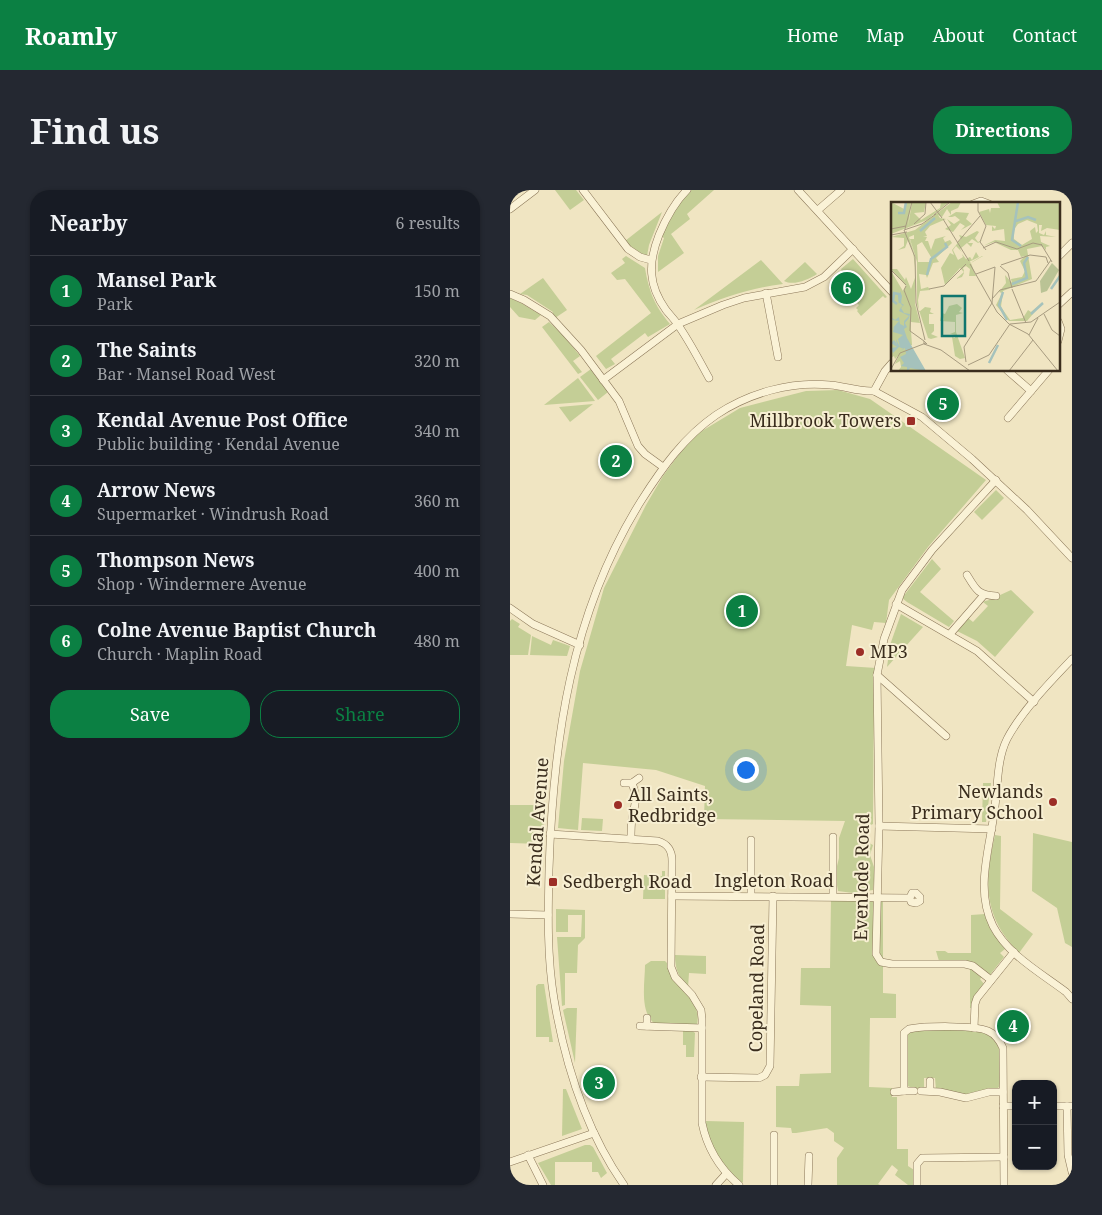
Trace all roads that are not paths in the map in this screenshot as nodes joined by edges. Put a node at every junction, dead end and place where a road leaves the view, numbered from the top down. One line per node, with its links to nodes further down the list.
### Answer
1 (535, 190): 6 (street)
2 (583, 190): 11 (street)
3 (687, 190): 11 (street)
4 (798, 190): 7 (street)
5 (841, 190): 7 (street)
6 (510, 209)
7 (818, 210): 9 (street)
8 (1072, 243): 10 (street)
9 (853, 249): 12 (street); 14 (street)
10 (1060, 255)
11 (651, 260): 17 (street)
12 (891, 291)
13 (1072, 292): 16 (street)
14 (766, 293): 17 (street); 18 (street)
15 (510, 294): 23 (street)
16 (1060, 303)
17 (678, 324): 22 (street); 23 (street)
18 (778, 357)
19 (891, 364): 24 (street)
20 (1008, 371): 25 (street)
21 (1048, 371): 25 (street)
22 (709, 378)
23 (603, 380): 27 (street)
24 (874, 391): 27 (street, Kendal Avenue); 28 (street)
25 (1032, 391): 26 (street)
26 (1008, 418)
27 (662, 467): 36 (street, Kendal Avenue)
28 (996, 480): 29 (street); 33 (street, Evenlode Road)
29 (1072, 558)
30 (967, 575): 31 (street)
31 (984, 595): 32 (street); 35 (street)
32 (996, 596)
33 (896, 604): 35 (street); 38 (street, Evenlode Road)
34 (510, 609): 36 (street)
35 (950, 634): 39 (street)
36 (580, 645): 44 (street, Kendal Avenue)
37 (1072, 659): 39 (street)
38 (877, 675): 40 (street); 42 (street, Evenlode Road)
39 (1034, 702): 43 (street)
40 (946, 736)
41 (638, 778): 46 (street)
42 (878, 826): 43 (street); 52 (street, Evenlode Road)
43 (992, 829): 56 (street)
44 (550, 834): 46 (street); 55 (street, Kendal Avenue)
45 (833, 837): 51 (street)
46 (631, 839): 48 (street)
47 (751, 840): 49 (street)
48 (672, 896): 49 (street, Ingleton Road); 60 (street)
49 (751, 896): 50 (street, Ingleton Road)
50 (773, 896): 51 (street, Ingleton Road); 62 (street, Copeland Road)
51 (833, 896): 52 (street, Ingleton Road)
52 (877, 897): 53 (street, Ingleton Road); 57 (street, Evenlode Road)
53 (910, 898)
54 (510, 914): 55 (street)
55 (548, 915): 72 (street, Kendal Avenue)
56 (1014, 952): 57 (street); 58 (street)
57 (991, 980): 61 (street)
58 (1072, 999)
59 (648, 1018): 60 (street)
60 (702, 1028): 62 (street)
61 (974, 1028): 64 (street); 67 (street)
62 (701, 1076): 79 (street)
63 (930, 1080): 65 (street)
64 (904, 1091): 65 (street); 66 (street)
65 (930, 1091): 67 (street)
66 (894, 1092)
67 (1003, 1092): 68 (street)
68 (1003, 1106): 69 (street); 76 (street)
69 (1012, 1106)
70 (1057, 1106): 71 (street)
71 (1070, 1106): 78 (street)
72 (594, 1134): 74 (street); 81 (street, Kendal Avenue)
73 (774, 1135): 84 (street)
74 (528, 1155): 77 (street); 80 (street)
75 (808, 1156): 85 (street)
76 (1004, 1157): 86 (street); 87 (street)
77 (510, 1162)
78 (1072, 1172)
79 (726, 1174): 82 (street); 83 (street)
80 (543, 1185)
81 (624, 1185)
82 (716, 1185)
83 (739, 1185)
84 (774, 1185)
85 (808, 1185)
86 (917, 1185)
87 (1004, 1185)

